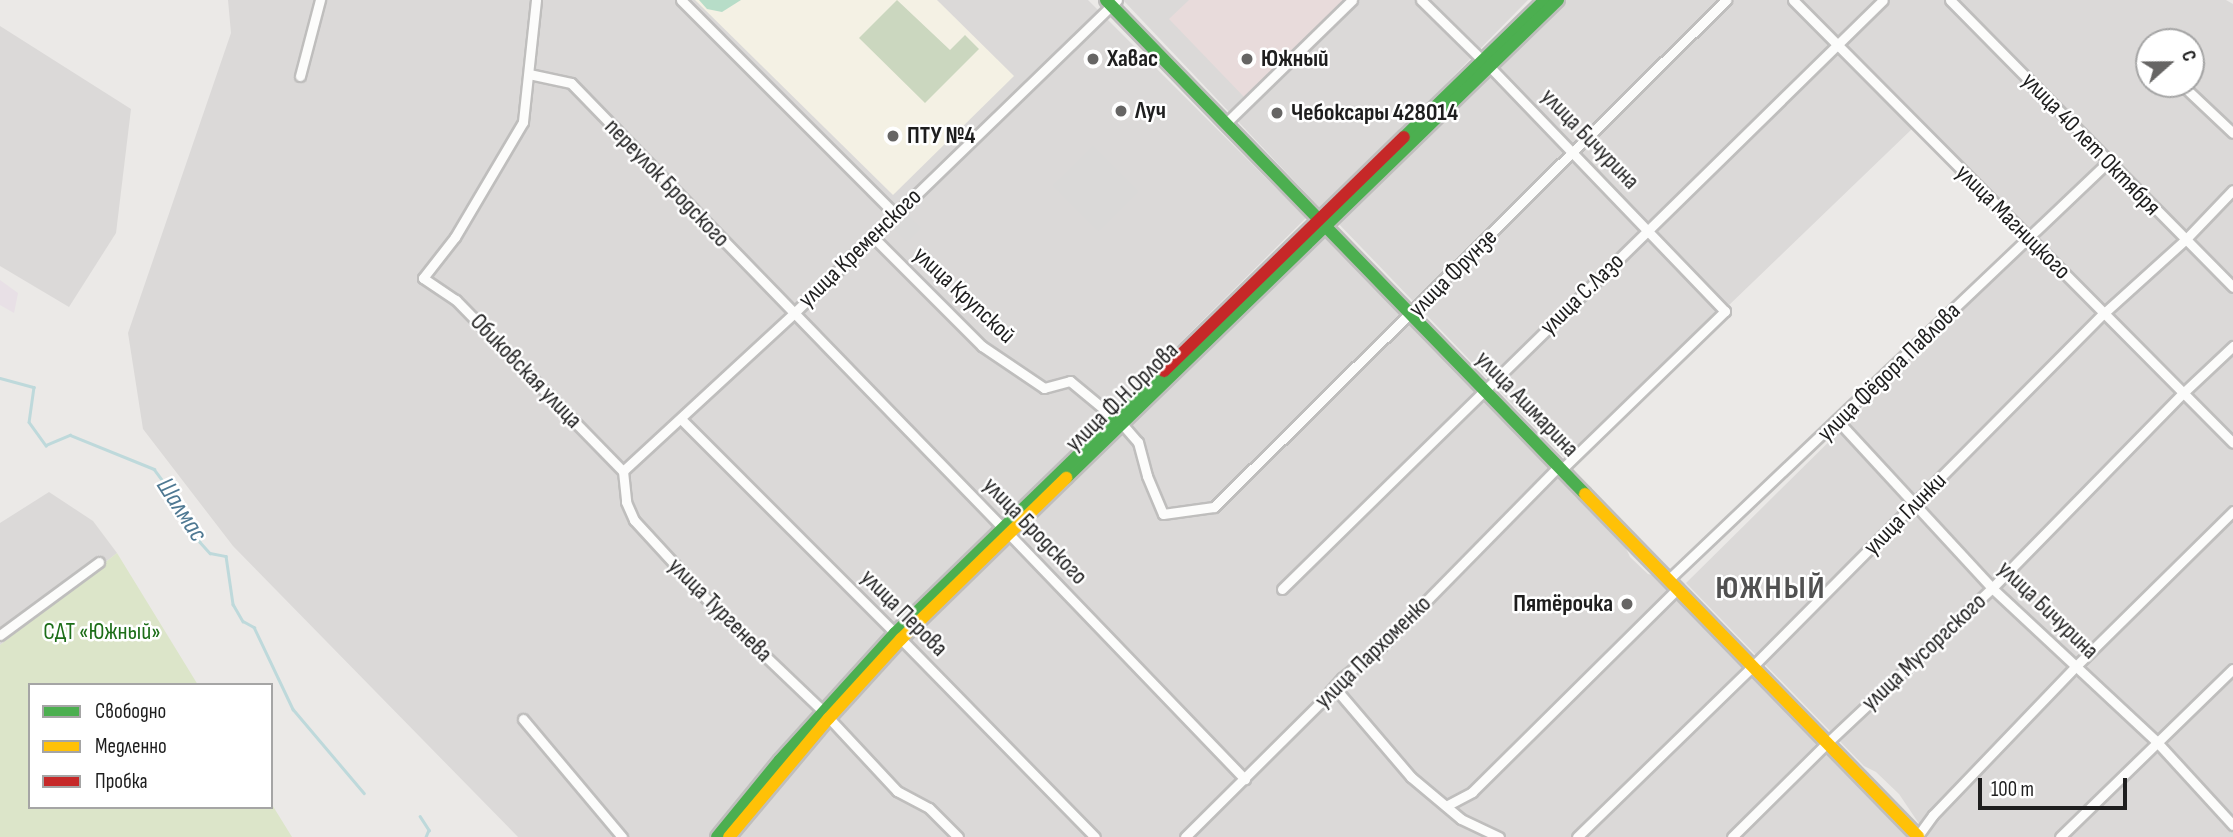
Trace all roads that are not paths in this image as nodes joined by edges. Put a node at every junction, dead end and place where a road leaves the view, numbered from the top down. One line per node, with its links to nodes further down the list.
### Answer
1 (320, 0): 16 (street)
2 (536, 0): 15 (street)
3 (681, 0): 23 (street)
4 (1352, 0): 18 (street)
5 (1421, 0): 14 (street, улица Бичурина)
6 (1545, 0): 14 (street, улица Ф.Н.Орлова)
7 (1558, 0): 14 (street, улица Ф.Н.Орлова)
8 (1726, 0): 20 (street, улица Фрунзе)
9 (1793, 0): 13 (street, улица Магницкого)
10 (1883, 0): 13 (street, улица С.Лазо)
11 (1950, 0): 21 (street, улица 40 лет Октября)
12 (1111, 2): 18 (street, улица Ашмарина); 23 (street, улица Кременского)
13 (1838, 47): 25 (street, улица С.Лазо); 27 (street, улица Магницкого)
14 (1486, 64): 20 (street, улица Бичурина); 24 (street, улица Ф.Н.Орлова)
15 (529, 74): 31 (street, переулок Бродского); 42 (street, Обиковская улица)
16 (300, 76)
17 (2196, 98): 19 (street)
18 (1226, 123): 24 (street, улица Ашмарина)
19 (2233, 133)
20 (1573, 151): 25 (street, улица Бичурина); 32 (street, улица Фрунзе)
21 (2108, 162): 27 (street, улица Фёдора Павлова); 28 (street, улица 40 лет Октября)
22 (2233, 190): 28 (street, улица Глинки)
23 (895, 214): 26 (street, улица Кременского)
24 (1322, 223): 32 (street, улица Ашмарина); 39 (street, улица Ф.Н.Орлова)
25 (1647, 230): 30 (street, улица Бичурина); 35 (street, улица С.Лазо)
26 (872, 236): 31 (street, улица Кременского); 39 (street, улица Крупской)
27 (2030, 238): 33 (street, улица Магницкого); 38 (street, улица Фёдора Павлова)
28 (2185, 240): 29 (street, улица 40 лет Октября); 33 (street, улица Глинки)
29 (2233, 287)
30 (1725, 311): 41 (street, улица Пархоменко)
31 (793, 314): 37 (street, улица Кременского); 46 (street, улица Бродского)
32 (1411, 314): 35 (street, улица Ашмарина); 45 (street, улица Фрунзе)
33 (2104, 314): 36 (street, улица Магницкого); 43 (street, улица Глинки)
34 (2233, 346): 36 (street, улица Мусоргского)
35 (1485, 390): 41 (street, улица Ашмарина); 49 (street, улица С.Лазо)
36 (2183, 393): 40 (street, улица Магницкого); 50 (street, улица Мусоргского)
37 (681, 420): 42 (street, улица Кременского); 52 (street, улица Перова)
38 (1838, 421): 43 (street, улица Бичурина); 48 (street, улица Фёдора Павлова)
39 (1119, 422): 45 (street, улица Крупской); 46 (street, улица Ф.Н.Орлова)
40 (2233, 443)
41 (1561, 468): 48 (street, улица Ашмарина); 56 (street, улица Пархоменко)
42 (623, 471): 57 (street, улица Тургенева)
43 (1915, 503): 50 (street, улица Бичурина); 53 (street, улица Глинки)
44 (2233, 511): 54 (street)
45 (1163, 514)
46 (1007, 532): 52 (street, улица Ф.Н.Орлова); 61 (street, улица Бродского)
47 (99, 562): 51 (street)
48 (1673, 584): 53 (street, улица Ашмарина); 62 (street, улица Фёдора Павлова)
49 (1282, 589)
50 (1992, 589): 54 (street, улица Бичурина); 60 (street, улица Мусоргского)
51 (0, 635)
52 (898, 636): 57 (street, улица Ф.Н.Орлова); 68 (street, улица Перова)
53 (1753, 666): 60 (street, улица Ашмарина); 71 (street, улица Глинки)
54 (2075, 667): 59 (street, улица Бичурина); 73 (street)
55 (2233, 669): 59 (street)
56 (1335, 688): 61 (street, улица Пархоменко); 62 (street)
57 (826, 714): 65 (street, улица Ф.Н.Орлова); 66 (street, улица Ф.Н.Орлова); 67 (street, улица Тургенева)
58 (523, 719): 64 (street)
59 (2156, 741): 63 (street, улица Бичурина); 74 (street)
60 (1828, 742): 72 (street, улица Мусоргского); 73 (street, улица Ашмарина)
61 (1245, 779): 69 (street, улица Пархоменко)
62 (1446, 806): 70 (street)
63 (2233, 825)
64 (622, 837)
65 (718, 837)
66 (729, 837)
67 (958, 837)
68 (1095, 837)
69 (1185, 837)
70 (1499, 837)
71 (1577, 837)
72 (1732, 837)
73 (1918, 837)
74 (2060, 837)

